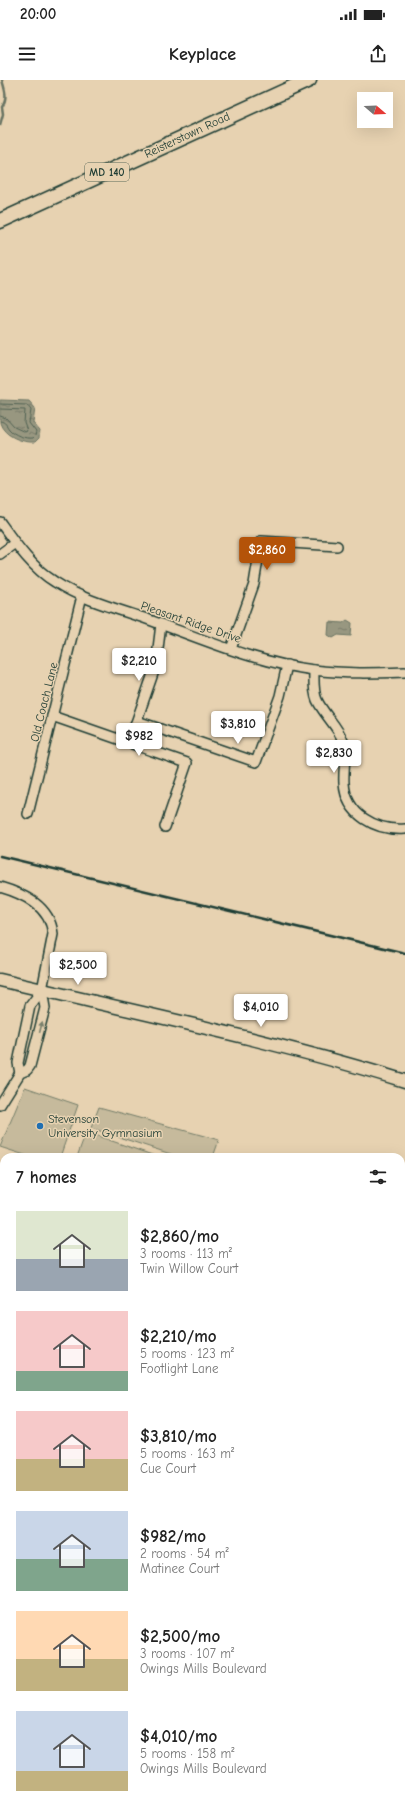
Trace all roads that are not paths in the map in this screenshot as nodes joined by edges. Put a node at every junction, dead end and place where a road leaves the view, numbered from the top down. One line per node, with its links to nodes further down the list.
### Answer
1 (309, 80): 2 (main road, Reisterstown Road / MD 140)
2 (0, 221)
3 (0, 522): 4 (street, Pleasant Ridge Drive)
4 (15, 543): 6 (street); 7 (street, Pleasant Ridge Drive)
5 (337, 546): 9 (street)
6 (0, 554)
7 (82, 596): 8 (street, Pleasant Ridge Drive); 13 (street, Old Coach Lane)
8 (161, 624): 9 (street, Pleasant Ridge Drive); 14 (street)
9 (231, 649): 10 (street, Pleasant Ridge Drive)
10 (287, 665): 11 (street, Pleasant Ridge Drive); 14 (street)
11 (314, 670): 12 (street, Pleasant Ridge Drive); 18 (street)
12 (405, 672)
13 (52, 716): 15 (street); 16 (street, Old Coach Lane)
14 (137, 721): 15 (street)
15 (129, 742): 17 (street)
16 (28, 814)
17 (165, 827)
18 (405, 829)
19 (0, 887): 21 (street)
20 (0, 980): 21 (main road)
21 (42, 990): 22 (street); 23 (street, one-way to 21); 25 (main road)
22 (22, 1043): 23 (street); 24 (street)
23 (36, 1047): 24 (street)
24 (20, 1073): 26 (street)
25 (405, 1081)
26 (0, 1105)

